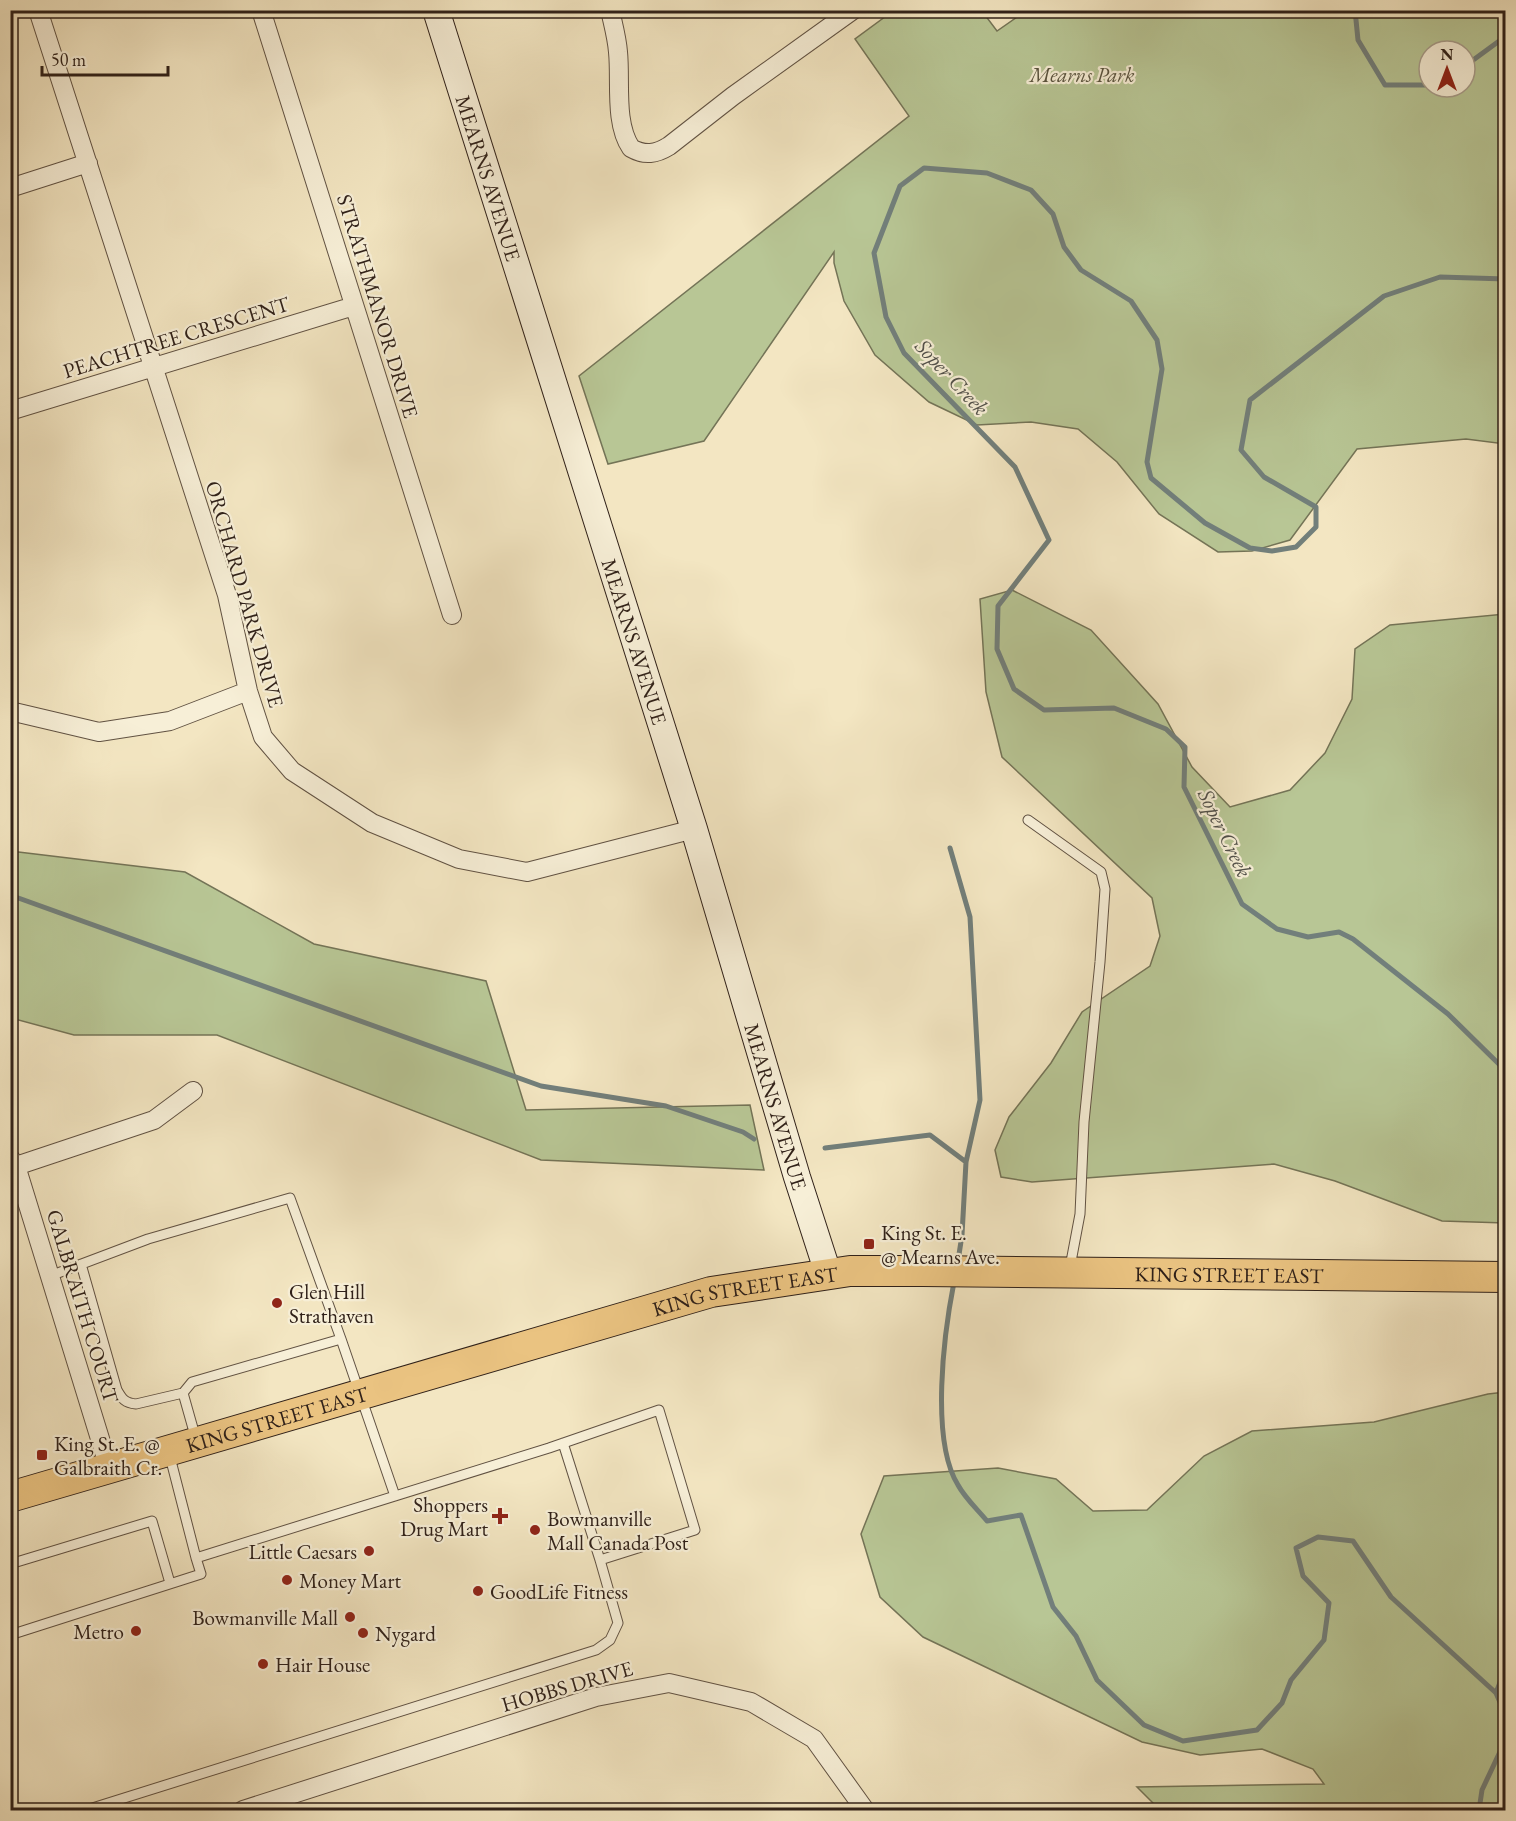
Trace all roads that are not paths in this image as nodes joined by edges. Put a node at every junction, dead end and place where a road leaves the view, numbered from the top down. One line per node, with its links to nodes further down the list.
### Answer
1 (38, 10): 6 (street, ORCHARD PARK DRIVE)
2 (261, 10): 8 (street, STRATHMANOR DRIVE)
3 (436, 10): 15 (street, MEARNS AVENUE)
4 (610, 10): 5 (street)
5 (853, 10)
6 (88, 163): 7 (street); 9 (street, ORCHARD PARK DRIVE)
7 (10, 188)
8 (354, 306): 9 (street, PEACHTREE CRESCENT); 11 (street, STRATHMANOR DRIVE)
9 (153, 367): 10 (street, PEACHTREE CRESCENT); 12 (street, ORCHARD PARK DRIVE)
10 (10, 411)
11 (452, 615)
12 (248, 691): 13 (street); 15 (street, ORCHARD PARK DRIVE)
13 (10, 711)
14 (1028, 820): 20 (lane)
15 (694, 829): 19 (street, MEARNS AVENUE)
16 (192, 1091): 17 (street)
17 (13, 1162): 21 (street, GALBRAITH COURT)
18 (81, 1264): 21 (lane); 23 (lane); 24 (lane)
19 (828, 1273): 20 (main road, KING STREET EAST); 25 (main road, KING STREET EAST)
20 (1069, 1273): 22 (main road, KING STREET EAST)
21 (50, 1276): 29 (street, GALBRAITH COURT)
22 (1506, 1277)
23 (341, 1339): 24 (lane); 25 (lane)
24 (183, 1393): 27 (lane)
25 (362, 1394): 27 (main road, KING STREET EAST); 30 (lane)
26 (563, 1443): 30 (lane); 33 (lane); 33 (lane)
27 (197, 1444): 28 (main road, KING STREET EAST)
28 (169, 1453): 29 (main road, KING STREET EAST); 32 (lane)
29 (110, 1468): 31 (main road, KING STREET EAST)
30 (394, 1496): 32 (lane)
31 (10, 1497)
32 (196, 1558): 35 (lane)
33 (600, 1560): 38 (lane)
34 (10, 1564): 35 (lane)
35 (170, 1582): 36 (lane)
36 (10, 1635)
37 (856, 1807): 39 (street, HOBBS DRIVE)
38 (86, 1810)
39 (243, 1810)

